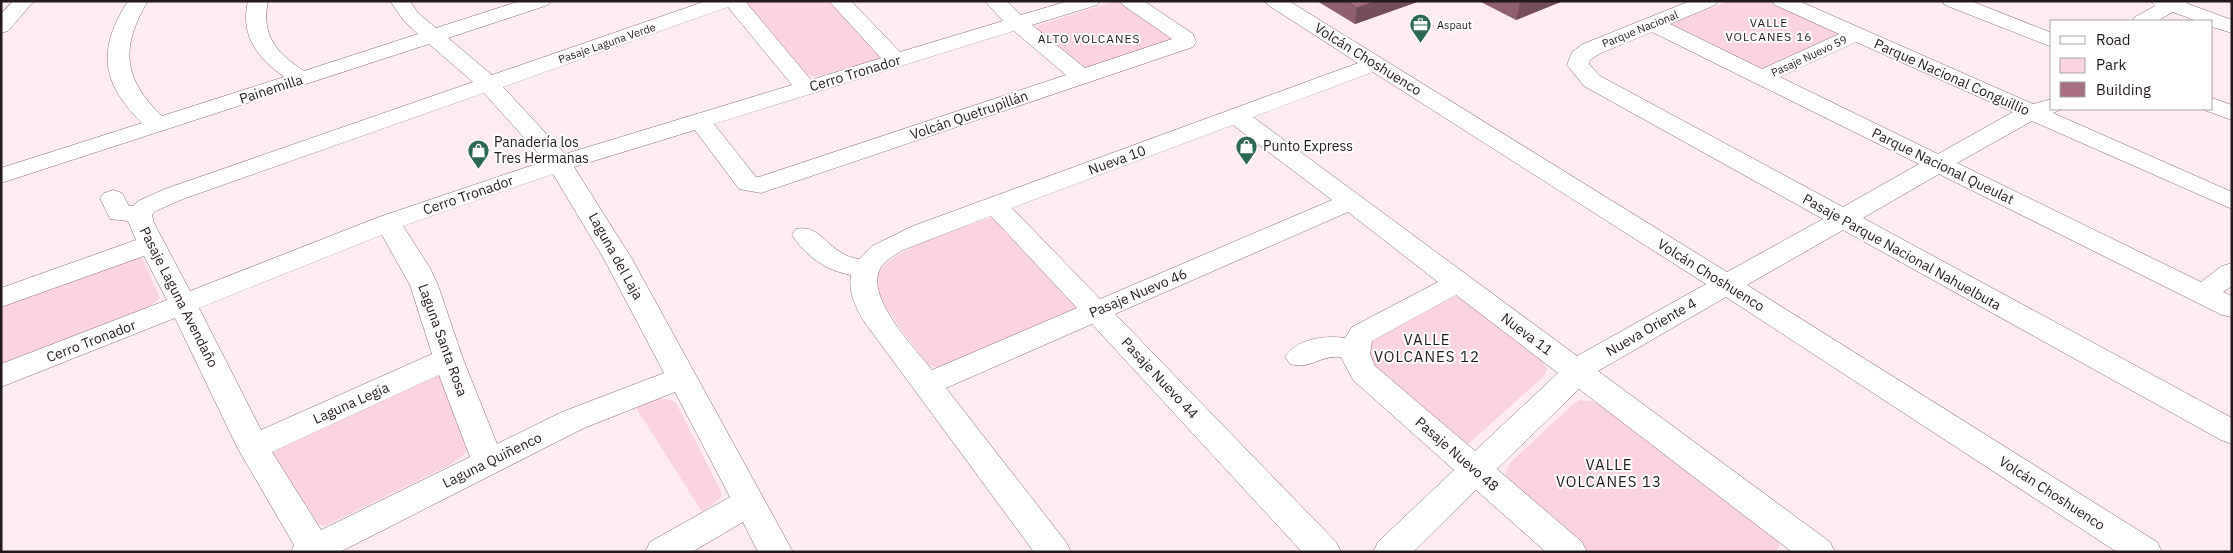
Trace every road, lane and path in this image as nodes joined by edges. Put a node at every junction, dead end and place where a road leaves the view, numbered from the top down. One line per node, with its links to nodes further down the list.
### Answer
1 (24, 1): 24 (street)
2 (138, 1): 43 (street)
3 (258, 1): 33 (street)
4 (400, 1): 27 (street, Laguna del Laja)
5 (541, 1): 27 (street, Painemilla)
6 (726, 1): 35 (street, Pasaje Laguna Verde)
7 (734, 1): 36 (street)
8 (839, 1): 29 (street)
9 (995, 1): 21 (street)
10 (1090, 1): 21 (street, Cerro Tronador)
11 (1130, 1): 32 (street, Volcán Quetrupillán)
12 (1275, 1): 30 (street, Volcán Choshuenco)
13 (1708, 1): 22 (street, Parque Nacional)
14 (1782, 1): 26 (street, Parque Nacional Conguillio)
15 (1952, 1): 28 (street)
16 (2201, 1): 18 (street)
17 (2171, 2): 19 (street); 20 (street)
18 (2232, 12)
19 (2144, 20)
20 (2204, 20)
21 (1018, 24): 29 (street, Cerro Tronador); 32 (street)
22 (1654, 24): 31 (street, Parque Nacional); 34 (street, Parque Nacional Queulat)
23 (2213, 25): 25 (street)
24 (1, 27)
25 (2227, 33)
26 (1856, 34): 34 (street, Pasaje Nuevo 59); 39 (street, Parque Nacional Conguillio)
27 (434, 36): 33 (street, Painemilla); 35 (street, Laguna del Laja)
28 (2050, 40)
29 (896, 61): 36 (street, Cerro Tronador)
30 (1375, 64): 41 (street, Nueva 10); 59 (street, Volcán Choshuenco)
31 (1578, 65): 52 (street, Pasaje Parque Nacional Nahuelbuta)
32 (1082, 77): 42 (street, Volcán Quetrupillán)
33 (302, 78): 43 (street, Painemilla)
34 (1763, 78): 45 (street, Parque Nacional Queulat)
35 (488, 84): 44 (street, Laguna del Laja); 51 (street, Pasaje Laguna Avendaño)
36 (806, 88): 42 (street, Cerro Tronador)
37 (2050, 92): 39 (street, Nueva Oriente 4)
38 (2213, 105): 40 (street)
39 (2041, 109): 45 (street, Nueva Oriente 4); 48 (street, Parque Nacional Conguillio)
40 (2232, 113)
41 (1236, 116): 49 (street, Nueva 11); 50 (street, Nueva 10)
42 (700, 121): 44 (street, Cerro Tronador)
43 (158, 125): 46 (street, Painemilla)
44 (560, 164): 53 (street, Cerro Tronador); 70 (street, Laguna del Laja)
45 (1938, 164): 52 (street, Nueva Oriente 4); 60 (street, Parque Nacional Queulat)
46 (1, 176)
47 (113, 198): 51 (street)
48 (2232, 201)
49 (1350, 202): 58 (street, Nueva 11); 64 (street, Pasaje Nuevo 46)
50 (995, 205): 56 (street, Nueva 10); 64 (street, Pasaje Nuevo 44)
51 (140, 214): 55 (street, Pasaje Laguna Avendaño)
52 (1841, 218): 59 (street, Nueva Oriente 4); 72 (street, Pasaje Parque Nacional Nahuelbuta)
53 (388, 223): 62 (street, Cerro Tronador); 67 (street, Laguna Santa Rosa)
54 (805, 235): 56 (street)
55 (151, 244): 61 (street); 62 (street, Pasaje Laguna Avendaño)
56 (867, 269): 71 (street)
57 (2232, 272): 60 (street)
58 (1458, 282): 65 (street); 68 (street, Nueva 11)
59 (1726, 284): 68 (street, Nueva Oriente 4); 85 (street, Volcán Choshuenco)
60 (2203, 294): 63 (street, Parque Nacional Queulat)
61 (1, 298)
62 (183, 304): 69 (street, Cerro Tronador); 73 (street, Pasaje Laguna Avendaño)
63 (2232, 308)
64 (1097, 311): 71 (street, Pasaje Nuevo 46); 82 (street, Pasaje Nuevo 44)
65 (1354, 349): 66 (street); 75 (street, Pasaje Nuevo 48)
66 (1300, 357)
67 (448, 359): 73 (street, Laguna Legia); 74 (street, Laguna Santa Rosa)
68 (1578, 372): 75 (street, Nueva Oriente 4); 77 (street, Nueva 11)
69 (1, 376)
70 (681, 378): 74 (street, Laguna Quiñenco); 76 (street, Laguna del Laja)
71 (927, 384): 81 (street)
72 (2232, 432)
73 (253, 448): 78 (street, Pasaje Laguna Avendaño)
74 (488, 461): 78 (street, Laguna Quiñenco)
75 (1476, 470): 83 (street, Nueva Oriente 4); 84 (street, Pasaje Nuevo 48)
76 (749, 502): 79 (street); 80 (street, Laguna del Laja)
77 (1809, 549)
78 (311, 550)
79 (662, 552)
80 (776, 552)
81 (1054, 552)
82 (1324, 552)
83 (1390, 552)
84 (1570, 552)
85 (2145, 552)

